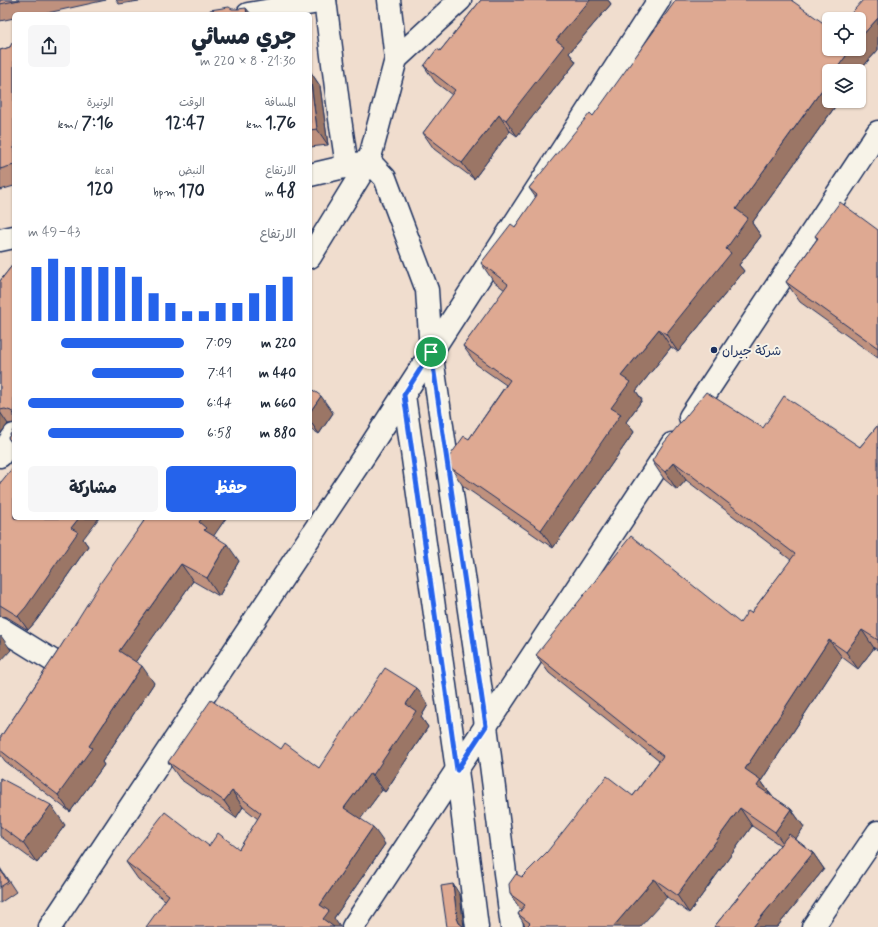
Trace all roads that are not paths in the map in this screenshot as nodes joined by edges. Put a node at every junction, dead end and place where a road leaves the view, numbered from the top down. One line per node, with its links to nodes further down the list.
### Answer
1 (325, 0): 5 (street); 9 (street)
2 (389, 0): 6 (street)
3 (460, 0): 6 (street)
4 (659, 0): 14 (street)
5 (259, 12)
6 (396, 59): 8 (street)
7 (878, 132): 21 (street)
8 (369, 161): 9 (street); 13 (street); 14 (street)
9 (347, 166): 10 (street)
10 (312, 175)
11 (12, 237): 12 (street)
12 (0, 240)
13 (312, 254)
14 (431, 352): 15 (street); 21 (street)
15 (404, 395): 20 (street); 24 (street)
16 (12, 438): 17 (street)
17 (0, 456)
18 (0, 628): 19 (street)
19 (70, 644)
20 (449, 717): 21 (street); 22 (street)
21 (480, 734): 22 (street); 27 (street)
22 (457, 770): 25 (street); 26 (street)
23 (878, 832): 28 (street)
24 (50, 927)
25 (353, 927)
26 (477, 927)
27 (512, 927)
28 (813, 927)

